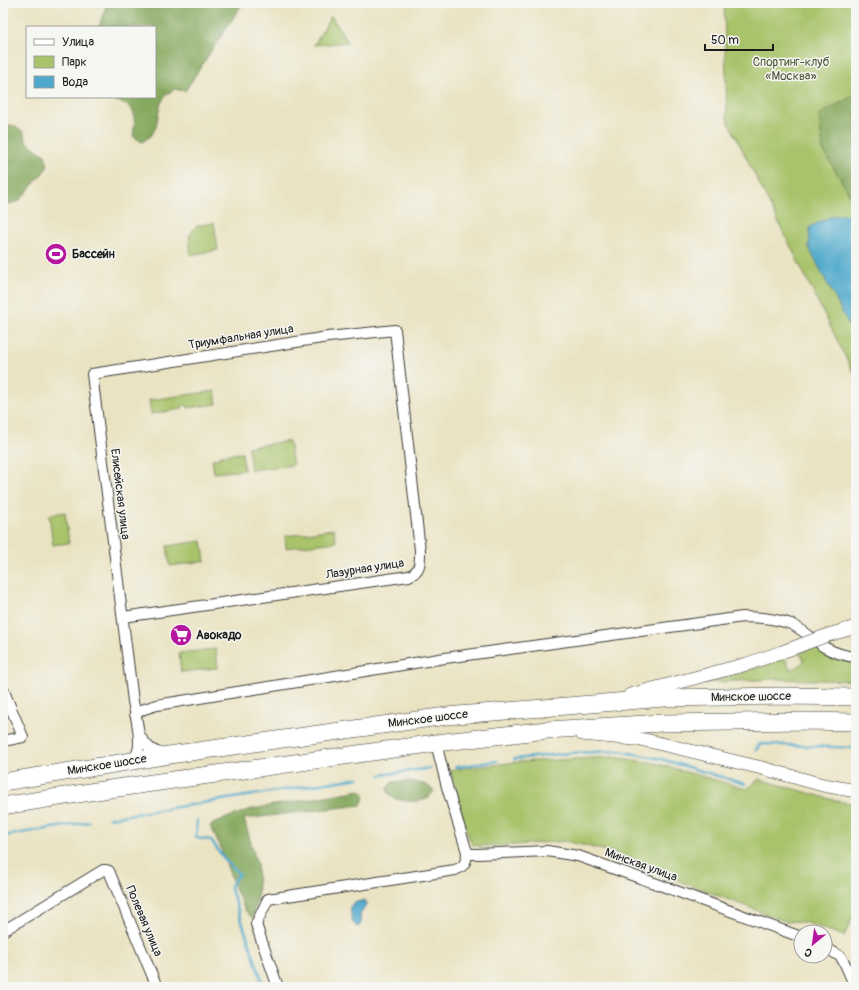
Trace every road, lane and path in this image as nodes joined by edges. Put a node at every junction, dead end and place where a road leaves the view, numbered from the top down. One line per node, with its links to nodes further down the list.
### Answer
1 (395, 330): 2 (street, Триумфальная улица); 3 (street, Лазурная улица)
2 (92, 374): 3 (street, Елисейская улица)
3 (123, 617): 9 (street, Елисейская улица)
4 (856, 626): 8 (street, bridge)
5 (856, 657): 9 (street)
6 (3, 689): 13 (street)
7 (856, 697): 8 (highway, Минское шоссе)
8 (601, 702): 15 (highway, Минское шоссе)
9 (135, 714): 12 (street, Елисейская улица)
10 (856, 722): 11 (highway, Минское шоссе)
11 (546, 730): 14 (highway, Минское шоссе); 18 (street)
12 (139, 734): 15 (street); 16 (street)
13 (3, 741)
14 (436, 742): 19 (highway, Минское шоссе); 20 (street)
15 (169, 755): 16 (highway, Минское шоссе)
16 (128, 761): 17 (highway, Минское шоссе)
17 (3, 782)
18 (856, 791)
19 (3, 806)
20 (467, 852): 22 (street, Минская улица); 25 (street)
21 (3, 931): 24 (street, Полевая улица)
22 (793, 934)
23 (833, 952): 26 (street)
24 (157, 987)
25 (278, 987)
26 (855, 987)

